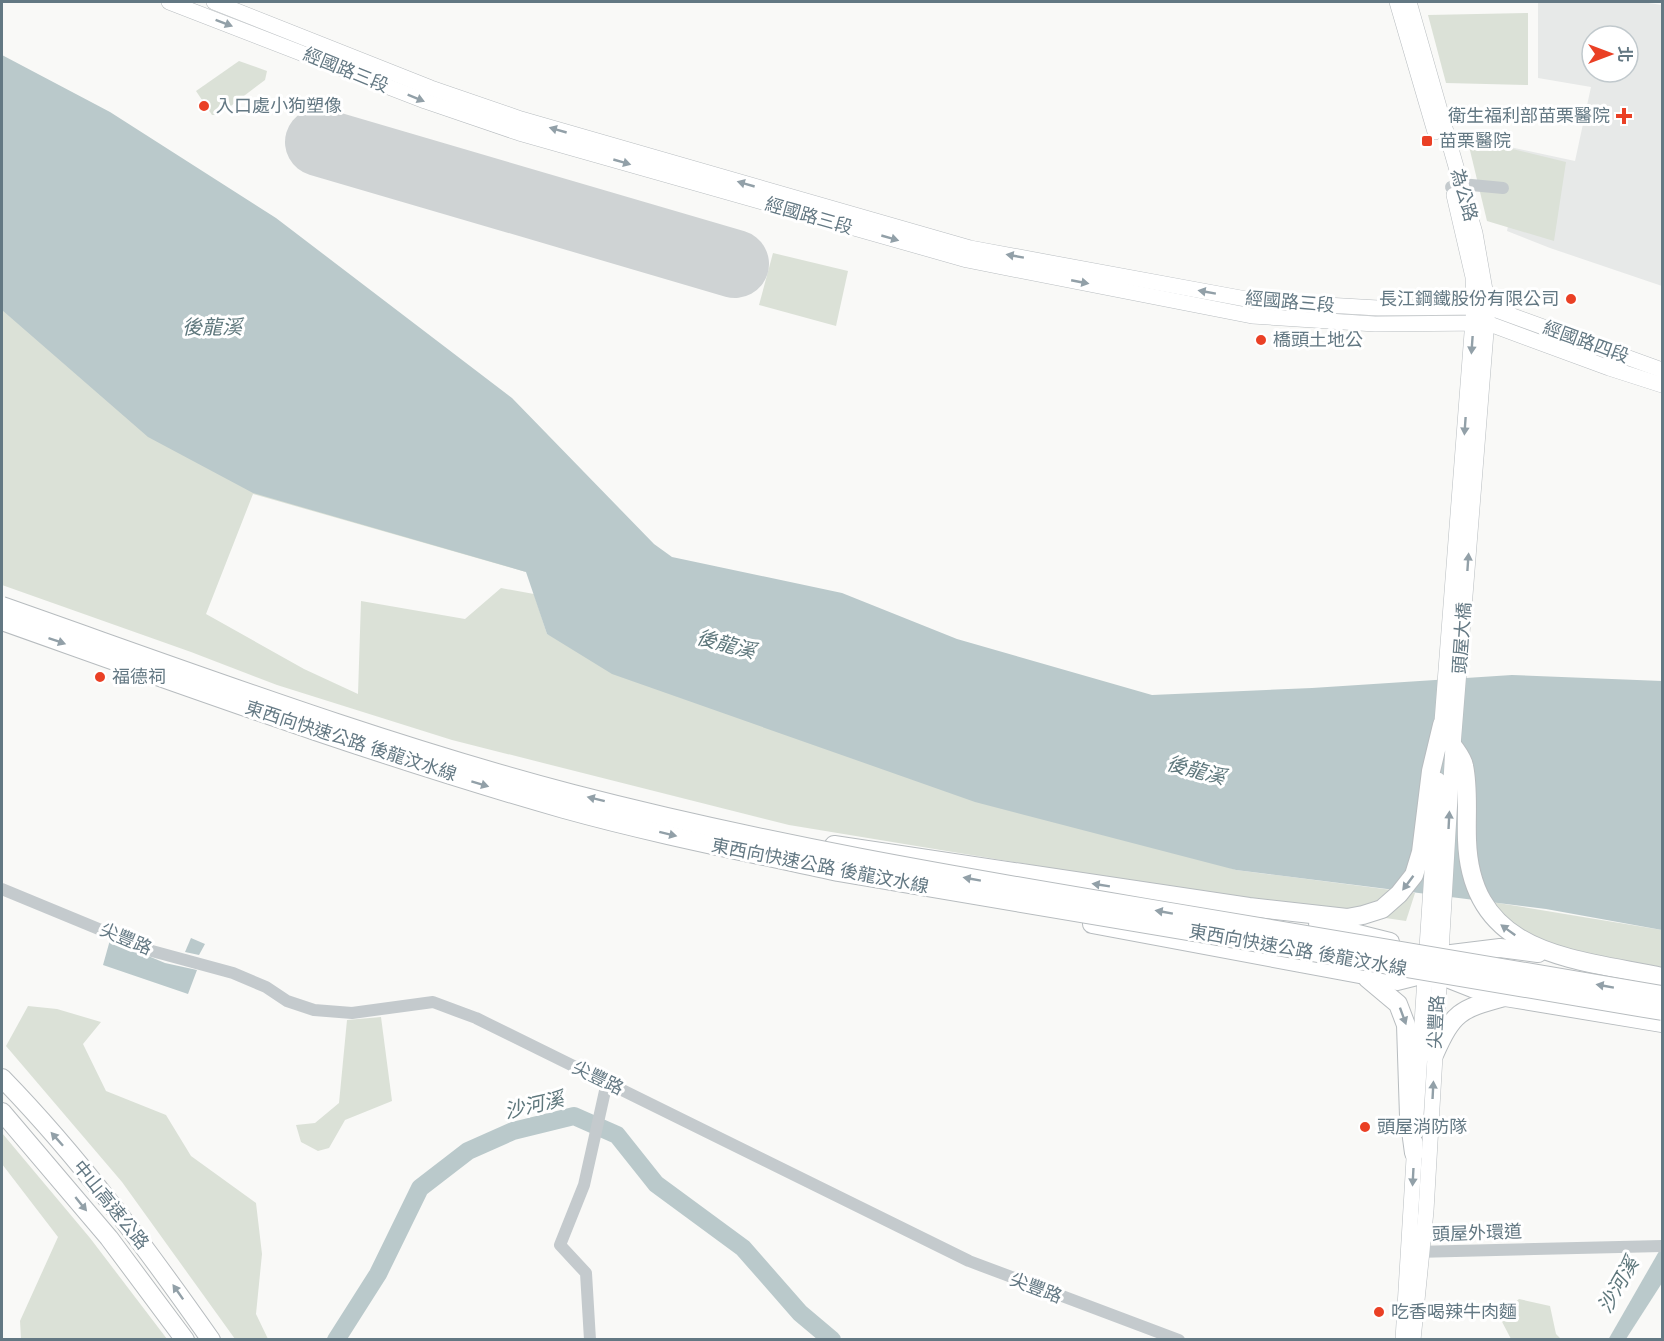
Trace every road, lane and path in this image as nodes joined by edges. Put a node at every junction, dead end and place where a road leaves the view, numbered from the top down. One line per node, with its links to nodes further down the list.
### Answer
1 (169, 2): 7 (main road, 經國路三段, one-way to 7)
2 (214, 2): 7 (main road, 經國路三段, one-way to 2)
3 (1397, 2): 5 (main road, 為公路)
4 (1409, 2): 5 (main road, 為公路)
5 (1456, 185): 6 (street); 7 (main road, 為公路)
6 (1503, 188)
7 (1481, 314): 8 (main road, 頭屋大橋); 9 (main road, 經國路四段); 10 (main road, 經國路四段)
8 (1476, 368): 13 (main road, 頭屋大橋, one-way to 13); 14 (main road, 頭屋大橋, one-way to 8)
9 (1662, 370)
10 (1662, 384)
11 (2, 606): 15 (highway, 東西向快速公路 後龍汶水線, one-way to 11, bridge)
12 (2, 621): 16 (highway, 東西向快速公路 後龍汶水線, one-way to 16, bridge)
13 (1442, 725): 18 (highway, one-way to 18); 19 (main road, 頭屋大橋)
14 (1454, 746): 19 (main road, 頭屋大橋, one-way to 14); 20 (highway, one-way to 14)
15 (745, 836): 18 (highway, one-way to 15, bridge); 24 (highway, 東西向快速公路 後龍汶水線, one-way to 15, bridge)
16 (838, 872): 21 (highway); 26 (highway, 東西向快速公路 後龍汶水線, bridge)
17 (2, 889): 30 (street, 尖豐路)
18 (1249, 907): 19 (highway)
19 (1434, 946): 20 (highway); 22 (main road, 尖豐路)
20 (1552, 954): 23 (highway)
21 (1363, 975): 22 (highway); 32 (highway, one-way to 32)
22 (1432, 975): 25 (highway); 28 (main road, 尖豐路); 32 (main road, 尖豐路)
23 (1662, 977)
24 (1662, 995)
25 (1505, 996): 27 (highway); 28 (highway)
26 (1662, 1011)
27 (1662, 1023)
28 (1434, 1054): 34 (main road, 尖豐路, one-way to 28)
29 (2, 1078): 36 (highway, 中山高速公路, one-way to 29)
30 (607, 1082): 37 (street); 38 (street, 尖豐路)
31 (2, 1112): 35 (highway, 中山高速公路, one-way to 35)
32 (1414, 1153): 34 (main road, 尖豐路, one-way to 34)
33 (1662, 1246): 34 (street, 頭屋外環道)
34 (1416, 1252): 39 (main road, 尖豐路); 40 (main road, 尖豐路)
35 (185, 1340)
36 (212, 1340)
37 (590, 1340)
38 (1179, 1340)
39 (1402, 1340)
40 (1413, 1340)

